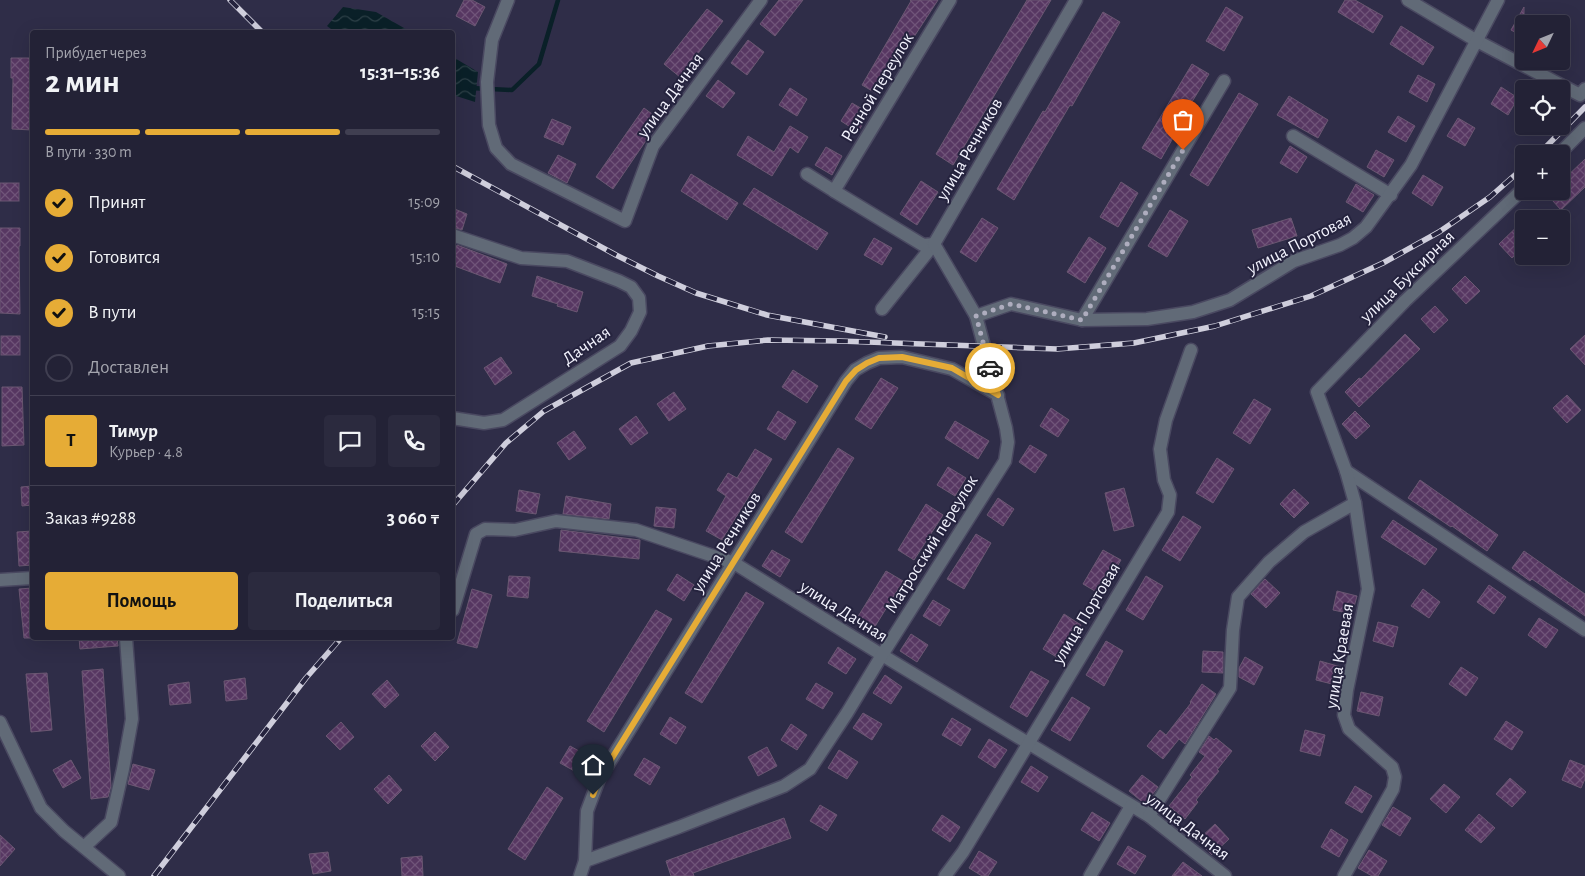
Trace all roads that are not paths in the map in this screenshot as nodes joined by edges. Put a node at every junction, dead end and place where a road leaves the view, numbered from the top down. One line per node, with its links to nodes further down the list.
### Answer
1 (508, 0): 2 (street, улица Дачная)
2 (762, 0)
3 (950, 0): 14 (street, Речной переулок)
4 (1076, 0): 18 (street, улица Речников)
5 (1408, 0): 7 (street)
6 (1498, 0): 7 (street, улица Портовая)
7 (1476, 41): 9 (street); 15 (street, улица Портовая)
8 (1224, 81): 21 (street)
9 (1585, 89)
10 (1585, 128): 12 (street)
11 (1294, 136): 15 (street)
12 (1568, 145)
13 (807, 174): 14 (street)
14 (834, 191): 18 (street)
15 (1391, 195): 21 (street, улица Портовая)
16 (1515, 197): 23 (street, улица Буксирная)
17 (455, 236): 25 (street, Дачная)
18 (934, 244): 19 (street, улица Речников); 20 (street)
19 (882, 309)
20 (976, 316): 21 (street, улица Портовая); 24 (street, Матросский переулок)
21 (1082, 320)
22 (1191, 350): 36 (street, улица Портовая)
23 (1317, 392): 26 (street, улица Краевая)
24 (998, 395): 28 (street, улица Речников); 34 (street, Матросский переулок)
25 (455, 418)
26 (1346, 472): 27 (street, улица Краевая); 32 (street)
27 (1354, 503): 38 (street); 46 (street, улица Краевая)
28 (734, 563): 31 (street, улица Дачная); 34 (street, улица Дачная); 40 (street, улица Речников)
29 (30, 578): 30 (street)
30 (0, 580)
31 (455, 607)
32 (1585, 630)
33 (126, 640): 39 (street)
34 (882, 655): 36 (street, улица Дачная); 40 (street, Матросский переулок)
35 (0, 722): 39 (street)
36 (1028, 743): 37 (street, улица Дачная); 43 (street, улица Портовая)
37 (1132, 806): 38 (street, улица Дачная); 44 (street)
38 (1148, 816): 45 (street, улица Дачная)
39 (84, 847): 41 (street)
40 (584, 861): 42 (street, улица Речников)
41 (119, 876)
42 (580, 876)
43 (945, 876)
44 (1090, 876)
45 (1225, 876)
46 (1344, 876)

